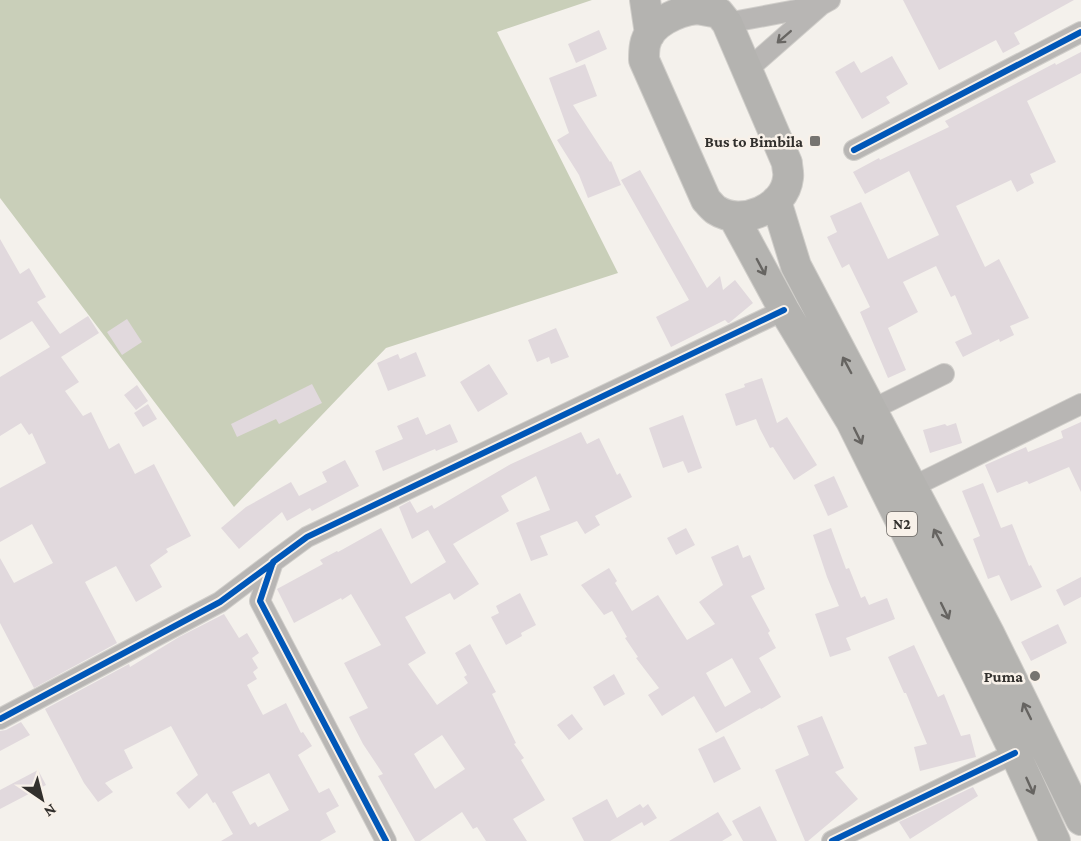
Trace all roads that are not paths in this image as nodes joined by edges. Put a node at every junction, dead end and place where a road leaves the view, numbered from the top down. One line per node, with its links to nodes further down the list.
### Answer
1 (645, 0): 6 (highway)
2 (826, 3): 4 (street); 7 (street, one-way to 7)
3 (693, 5): 4 (highway); 6 (highway)
4 (727, 23): 7 (highway)
5 (1081, 32): 8 (street)
6 (650, 34): 10 (highway)
7 (747, 70): 9 (highway)
8 (854, 150)
9 (776, 201): 10 (highway); 14 (highway, N2, one-way to 9)
10 (734, 216): 11 (highway, N2, one-way to 11)
11 (784, 310): 16 (street); 18 (highway, N2, one-way to 18)
12 (944, 374): 14 (street)
13 (1081, 404): 15 (street)
14 (871, 410): 15 (highway, N2)
15 (912, 487): 19 (highway, N2, one-way to 15)
16 (273, 562): 17 (street); 20 (street)
17 (0, 719)
18 (1015, 753): 21 (street); 22 (highway, N2, one-way to 22)
19 (1081, 820)
20 (386, 841)
21 (832, 841)
22 (1055, 841)

